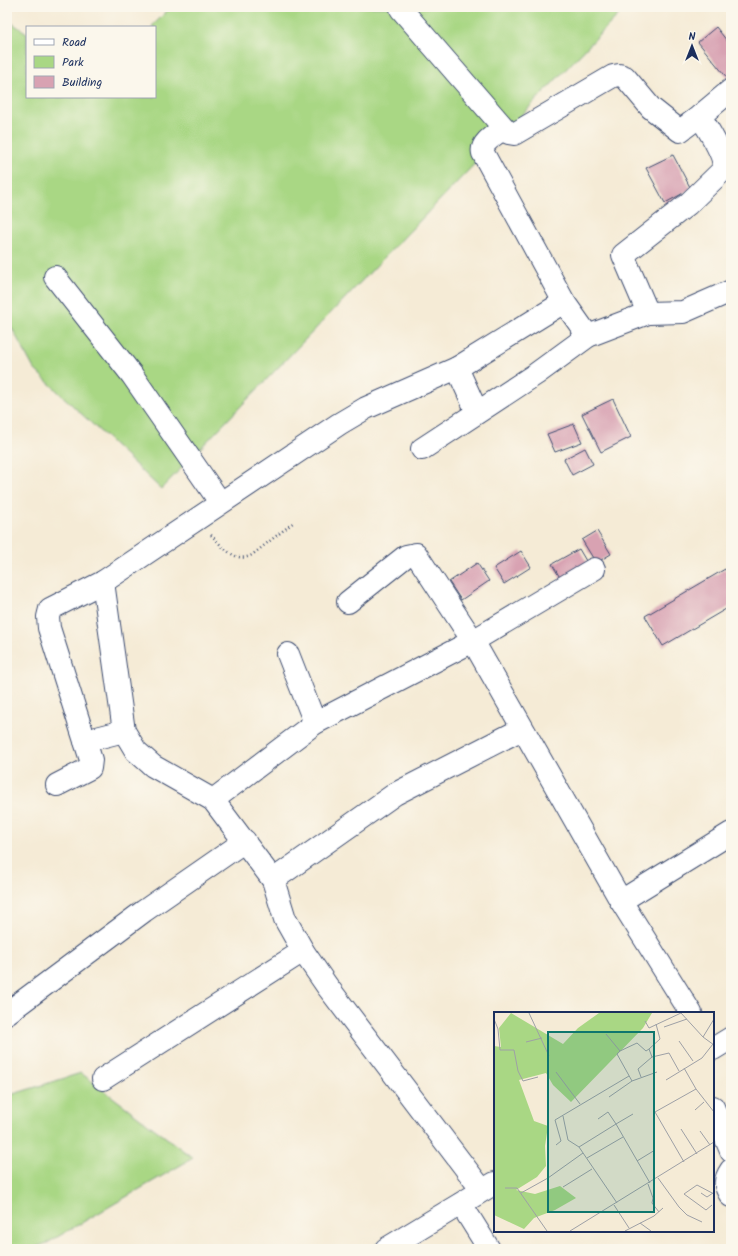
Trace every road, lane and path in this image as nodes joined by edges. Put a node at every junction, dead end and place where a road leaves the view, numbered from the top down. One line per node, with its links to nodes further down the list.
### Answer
1 (401, 9): 4 (street)
2 (731, 90): 3 (street)
3 (700, 116): 4 (street); 5 (street)
4 (504, 128): 8 (street)
5 (727, 167): 9 (street)
6 (56, 277): 14 (street)
7 (731, 291): 9 (street)
8 (564, 302): 10 (street); 11 (street)
9 (648, 314): 10 (street)
10 (588, 336): 12 (street)
11 (457, 368): 12 (street); 14 (street)
12 (477, 412): 13 (street)
13 (422, 449)
14 (220, 502): 15 (street)
15 (194, 520): 16 (path); 18 (street)
16 (294, 522)
17 (594, 569): 20 (street)
18 (103, 582): 24 (street); 25 (street)
19 (348, 602): 20 (street)
20 (473, 641): 22 (street); 23 (street)
21 (288, 654): 22 (street)
22 (315, 722): 27 (street)
23 (522, 729): 30 (street); 31 (street)
24 (124, 731): 25 (street); 27 (street)
25 (85, 741): 26 (street)
26 (57, 785)
27 (213, 800): 29 (street)
28 (731, 833): 31 (street)
29 (245, 841): 30 (street); 34 (street)
30 (273, 880): 32 (street)
31 (621, 901): 33 (street)
32 (303, 951): 37 (street); 41 (street)
33 (690, 1012)
34 (7, 1013)
35 (731, 1038): 36 (street)
36 (714, 1047)
37 (103, 1079)
38 (714, 1109): 39 (street)
39 (731, 1151)
40 (731, 1170): 42 (street)
41 (489, 1187): 43 (street)
42 (731, 1196)
43 (461, 1204): 44 (street); 45 (street)
44 (386, 1249)
45 (489, 1249)

